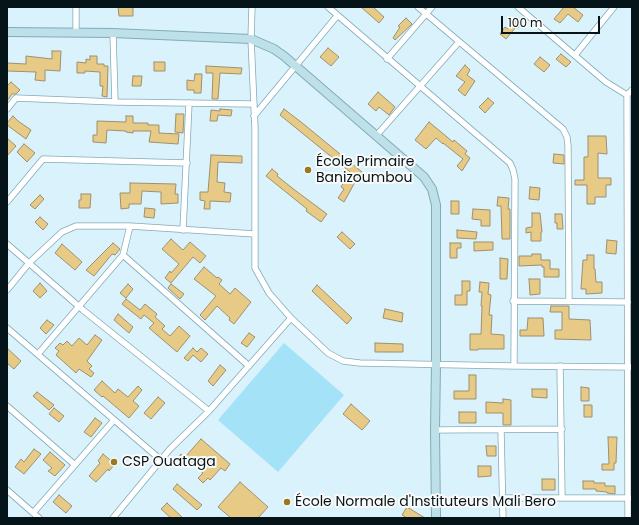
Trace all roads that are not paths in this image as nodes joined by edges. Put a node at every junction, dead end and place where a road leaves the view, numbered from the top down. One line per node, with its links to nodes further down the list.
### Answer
1 (76, 7): 11 (street)
2 (252, 7): 13 (street)
3 (328, 7): 9 (street)
4 (418, 7): 8 (street)
5 (432, 7): 8 (street)
6 (518, 7): 15 (street)
7 (614, 7): 15 (street)
8 (426, 14): 14 (street); 16 (street)
9 (337, 16): 16 (street); 17 (street)
10 (7, 32): 11 (street)
11 (76, 33): 12 (street)
12 (113, 33): 13 (street); 21 (street)
13 (251, 39): 17 (street); 23 (street)
14 (459, 42): 18 (street); 38 (street)
15 (574, 55): 20 (street)
16 (387, 59): 18 (street)
17 (295, 67): 25 (street); 26 (street)
18 (420, 87): 26 (street); 37 (street)
19 (632, 90): 20 (street)
20 (627, 95): 28 (street)
21 (115, 102): 22 (street); 24 (street)
22 (190, 103): 23 (street); 27 (street)
23 (254, 104): 25 (street)
24 (7, 109)
25 (254, 116): 32 (street)
26 (376, 136): 44 (street)
27 (187, 163): 29 (street); 31 (street)
28 (630, 170): 39 (street)
29 (7, 202)
30 (130, 226): 31 (street); 34 (street); 35 (street)
31 (182, 230): 32 (street)
32 (254, 234): 41 (street)
33 (7, 244): 35 (street)
34 (123, 255): 40 (street); 45 (street)
35 (29, 263): 36 (street); 40 (street)
36 (7, 290)
37 (513, 301): 38 (street); 46 (street)
38 (569, 301): 39 (street)
39 (628, 302): 48 (street)
40 (79, 306): 43 (street); 50 (street)
41 (291, 318): 44 (street); 45 (street)
42 (7, 328): 43 (street)
43 (38, 354): 51 (street)
44 (436, 365): 46 (street); 53 (street)
45 (249, 366): 50 (street)
46 (514, 366): 47 (street)
47 (560, 366): 48 (street); 52 (street)
48 (630, 366): 60 (street)
49 (7, 406): 56 (street)
50 (209, 411): 55 (street)
51 (114, 420): 55 (street); 56 (street)
52 (562, 429): 54 (street); 59 (street)
53 (434, 430): 54 (street); 64 (street)
54 (501, 430): 58 (street)
55 (161, 460): 63 (street)
56 (75, 465): 61 (street)
57 (7, 490): 61 (street)
58 (503, 498): 59 (street); 65 (street)
59 (562, 498): 60 (street)
60 (630, 498): 66 (street)
61 (33, 513): 62 (street)
62 (39, 518)
63 (113, 518)
64 (436, 518)
65 (503, 518)
66 (628, 518)

